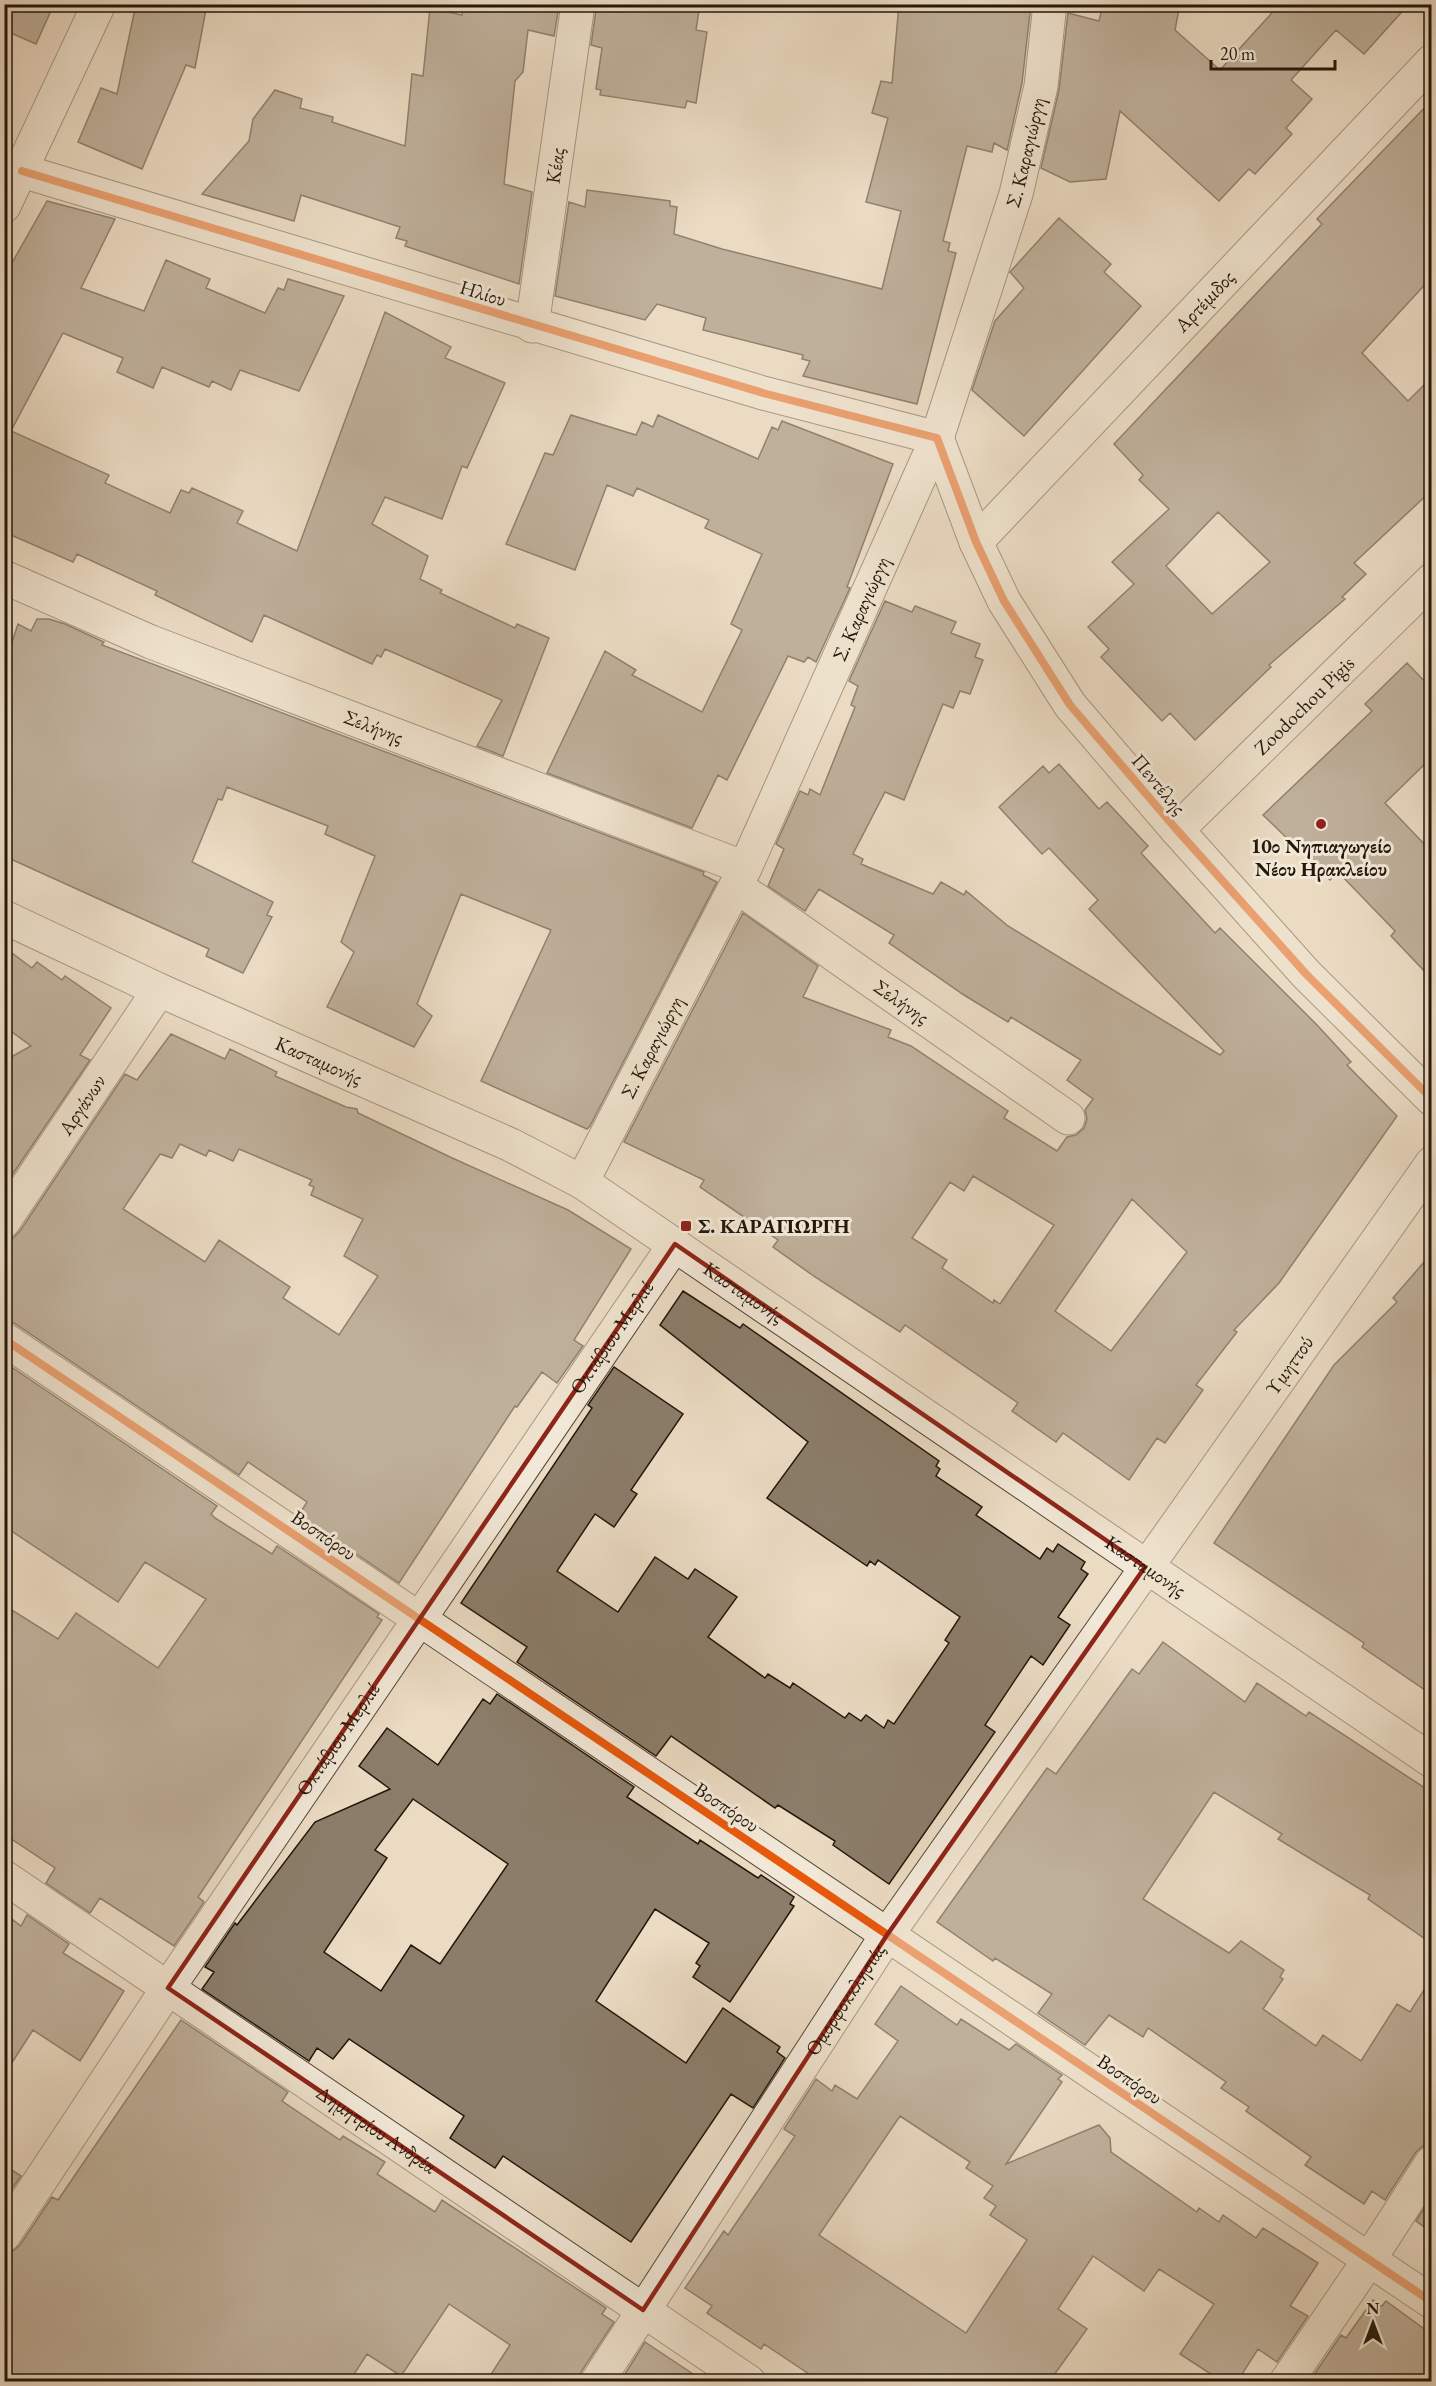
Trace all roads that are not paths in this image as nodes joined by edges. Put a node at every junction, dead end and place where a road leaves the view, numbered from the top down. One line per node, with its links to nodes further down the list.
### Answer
1 (99, 4): 5 (street)
2 (578, 4): 7 (street, Κέας)
3 (1050, 4): 8 (street, Σ. Καραγιώργη)
4 (1431, 61): 9 (street, Αρτέμιδος)
5 (22, 171): 6 (street); 7 (street, Ηλίου)
6 (4, 206)
7 (532, 326): 8 (street, Ηλίου)
8 (937, 438): 9 (street, Πεντέλης); 13 (street, Σ. Καραγιώργη)
9 (976, 542): 12 (street, Πεντέλης)
10 (4, 577): 13 (street, Σελήνης)
11 (1431, 580): 12 (street, Zoodochou Pigis)
12 (1177, 830): 16 (street, Πεντέλης)
13 (741, 877): 17 (street, Σελήνης); 19 (street, Σ. Καραγιώργη)
14 (4, 916): 15 (street, Κασταμονής)
15 (159, 990): 19 (street, Κασταμονής); 20 (street, Αργάνων)
16 (1431, 1099)
17 (1068, 1118)
18 (1431, 1163): 23 (street, Υμηττού)
19 (582, 1182): 21 (street, Κασταμονής)
20 (4, 1221)
21 (675, 1244): 23 (street, Κασταμονής); 24 (street, Οκτάβιου Μερλιέ)
22 (4, 1339): 24 (street, Βοσπόρου)
23 (1145, 1567): 25 (street, Κασταμονής); 27 (street, Ομορφοκκλησιάς)
24 (421, 1620): 27 (street, Βοσπόρου); 28 (street, Οκτάβιου Μερλιέ)
25 (1431, 1761)
26 (4, 1877): 28 (street, Δημητρίου Ανδρέα)
27 (887, 1935): 31 (street, Βοσπόρου); 33 (street, Ομορφοκκλησιάς)
28 (168, 1988): 30 (street, Οκτάβιου Μερλιέ); 33 (street, Δημητρίου Ανδρέα)
29 (1431, 2162): 31 (street)
30 (4, 2235)
31 (1369, 2260): 32 (street, Βοσπόρου); 36 (street)
32 (1431, 2302)
33 (643, 2310): 34 (street, Ομορφοκκλησιάς); 35 (street, Δημητρίου Ανδρέα)
34 (597, 2382)
35 (749, 2382)
36 (1286, 2382)

